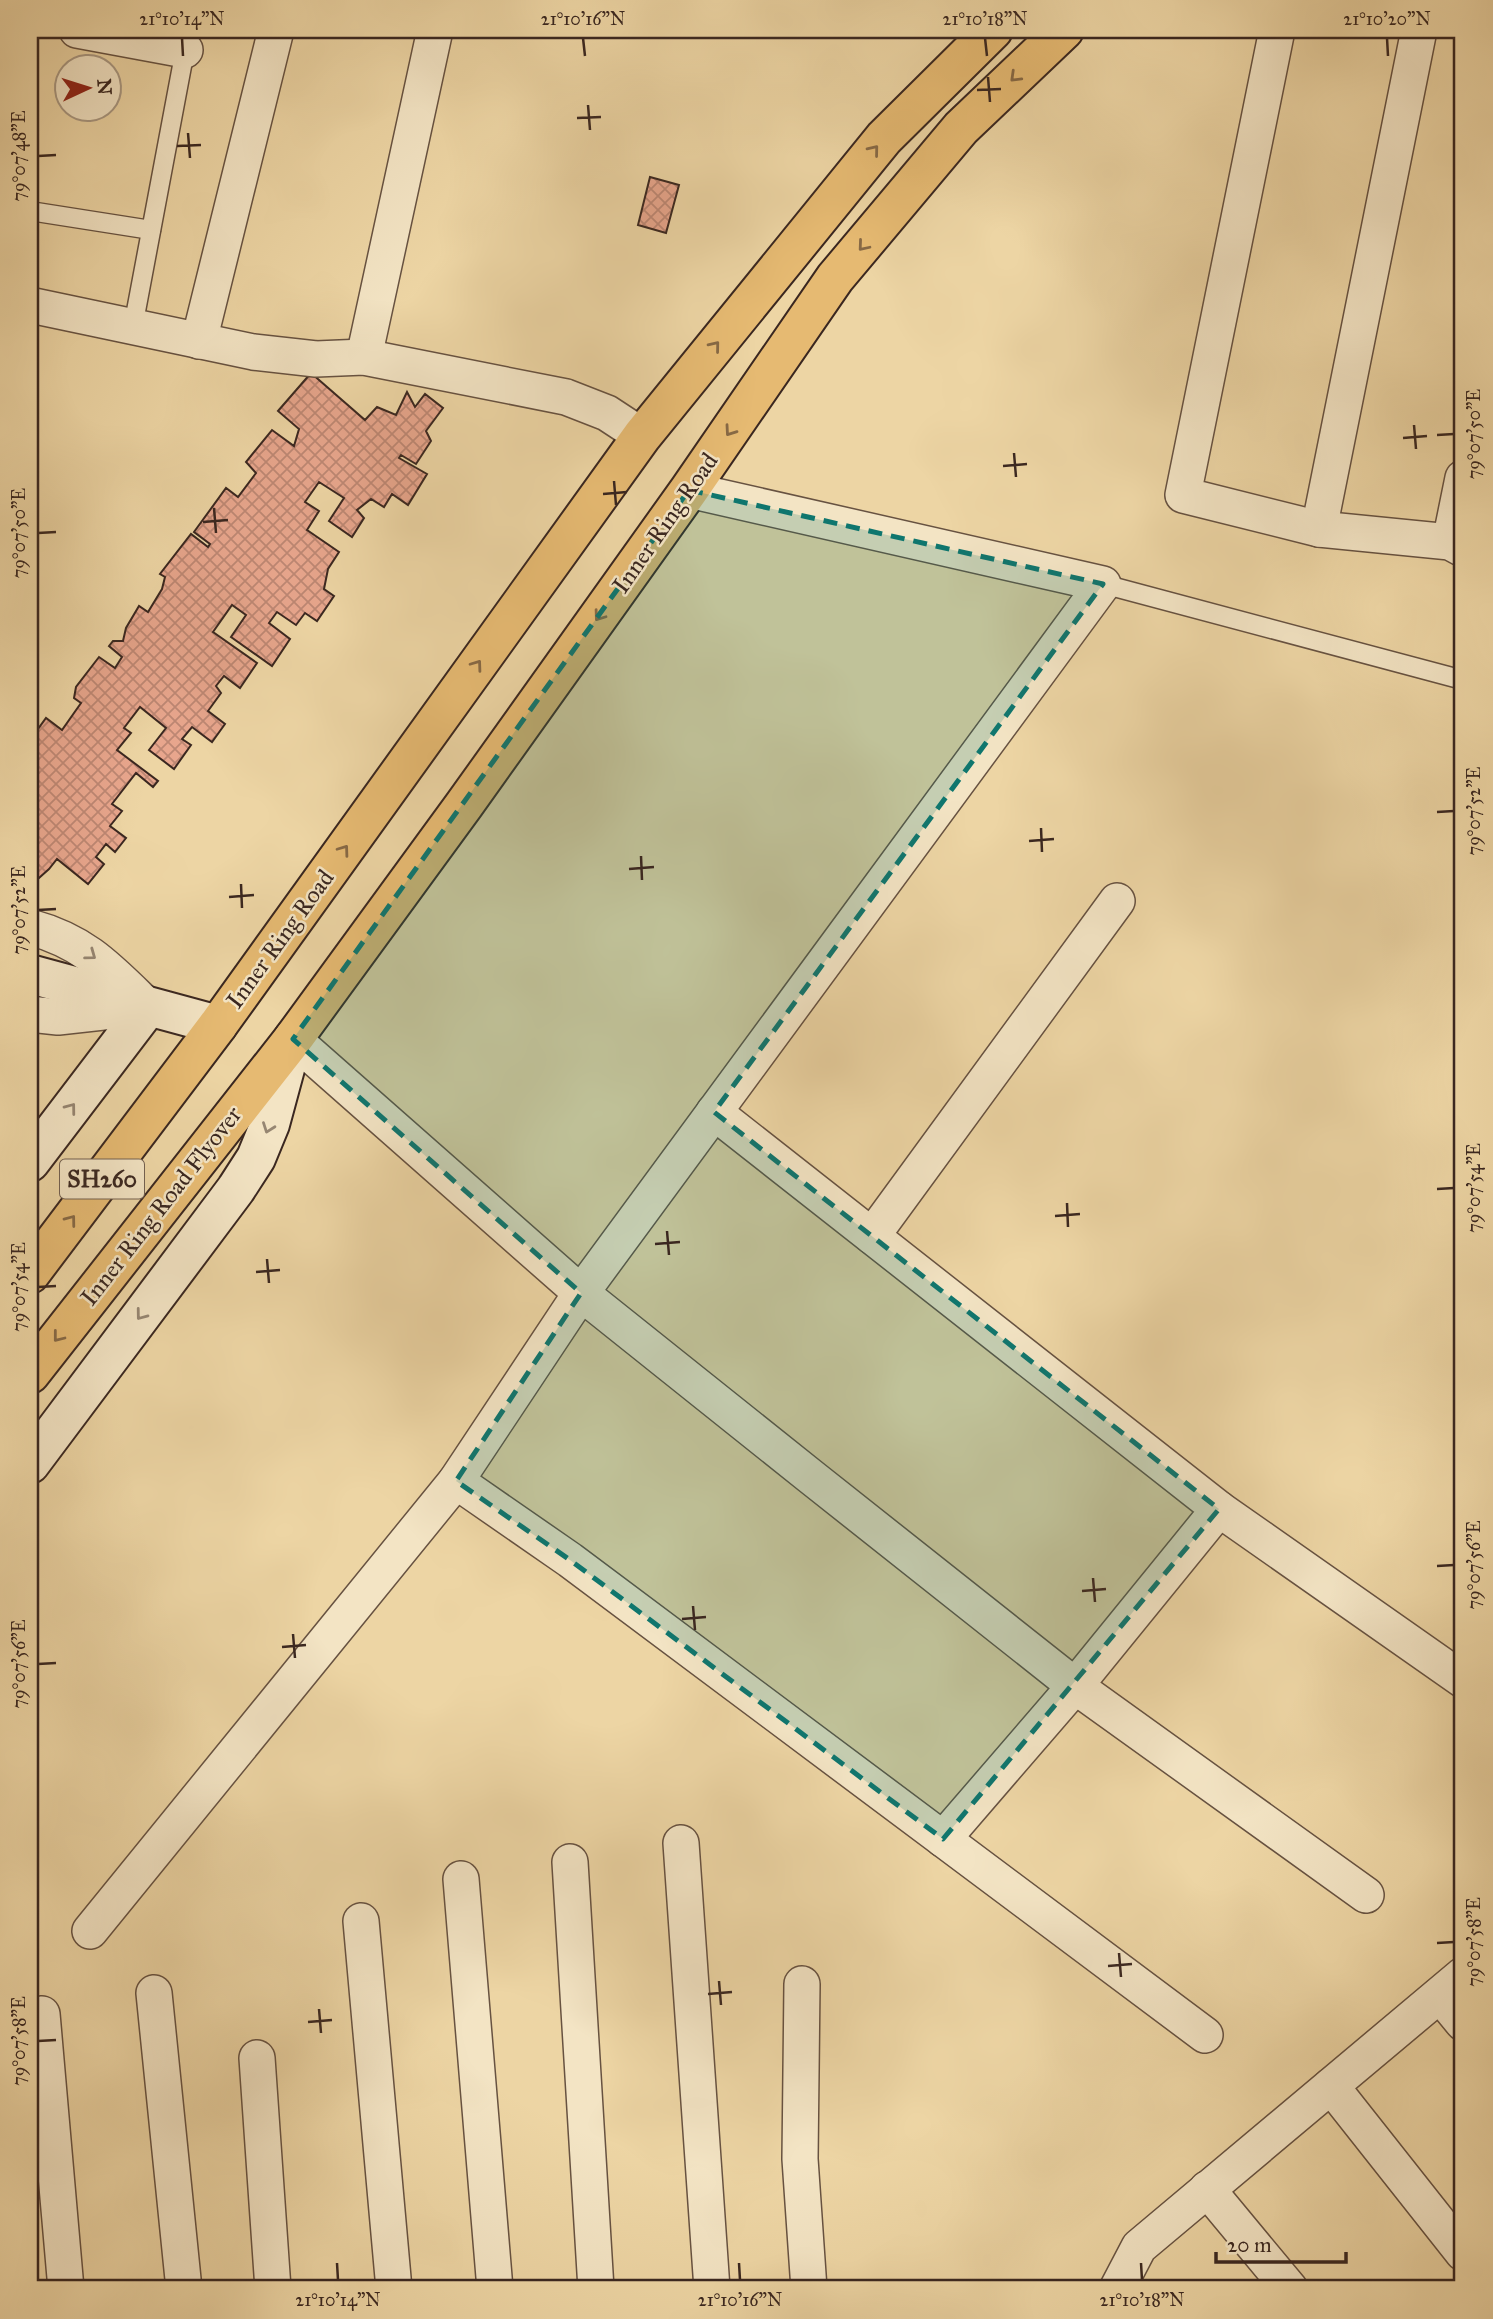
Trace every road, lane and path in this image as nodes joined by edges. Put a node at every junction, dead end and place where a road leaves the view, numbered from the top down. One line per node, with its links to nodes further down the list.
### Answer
1 (77, 30): 8 (street)
2 (276, 30): 13 (street)
3 (435, 30): 14 (street)
4 (993, 30): 15 (highway, Inner Ring Road / SH260, one-way to 4)
5 (1064, 30): 17 (highway, Inner Ring Road, one-way to 17)
6 (1277, 30): 18 (street)
7 (1419, 30): 18 (street)
8 (185, 50): 10 (lane)
9 (30, 211): 10 (lane)
10 (151, 230): 12 (lane)
11 (30, 304): 12 (street)
12 (133, 327): 13 (street)
13 (199, 341): 14 (street)
14 (364, 357): 15 (street)
15 (642, 436): 27 (highway, Inner Ring Road / SH260, one-way to 15)
16 (1463, 478): 19 (street)
17 (690, 490): 20 (street); 28 (highway, Inner Ring Road, one-way to 28)
18 (1319, 529): 19 (street)
19 (1457, 545)
20 (1102, 584): 21 (lane); 29 (street)
21 (1463, 680)
22 (1117, 901): 31 (street)
23 (30, 927): 25 (street, one-way to 25)
24 (30, 974): 25 (street)
25 (148, 1007): 26 (street); 27 (street); 30 (street, one-way to 25)
26 (30, 1014)
27 (218, 1025): 32 (highway, SH260, one-way to 27)
28 (293, 1039): 33 (street); 34 (highway, Inner Ring Road Flyover, one-way to 34); 35 (street, one-way to 35)
29 (714, 1112): 31 (street); 33 (street)
30 (30, 1162)
31 (872, 1236): 37 (street)
32 (30, 1274)
33 (581, 1293): 36 (street); 39 (street)
34 (30, 1374)
35 (30, 1464)
36 (456, 1481): 40 (street); 46 (street)
37 (1219, 1509): 38 (street); 39 (street)
38 (1463, 1680)
39 (1076, 1686): 40 (street); 44 (street)
40 (943, 1839): 52 (street)
41 (681, 1843): 63 (street)
42 (570, 1862): 62 (street)
43 (461, 1879): 61 (street)
44 (1366, 1895)
45 (361, 1922): 60 (street)
46 (90, 1931)
47 (802, 1984): 64 (street)
48 (1452, 1985): 51 (street); 54 (street)
49 (154, 1993): 58 (street)
50 (42, 2014): 57 (street)
51 (1463, 2023)
52 (1205, 2035)
53 (257, 2058): 59 (street)
54 (1331, 2086): 55 (street); 56 (street)
55 (1207, 2189): 65 (street); 66 (street)
56 (1463, 2253)
57 (66, 2289)
58 (184, 2289)
59 (274, 2289)
60 (394, 2289)
61 (495, 2289)
62 (596, 2289)
63 (712, 2289)
64 (809, 2289)
65 (1117, 2289)
66 (1290, 2289)

